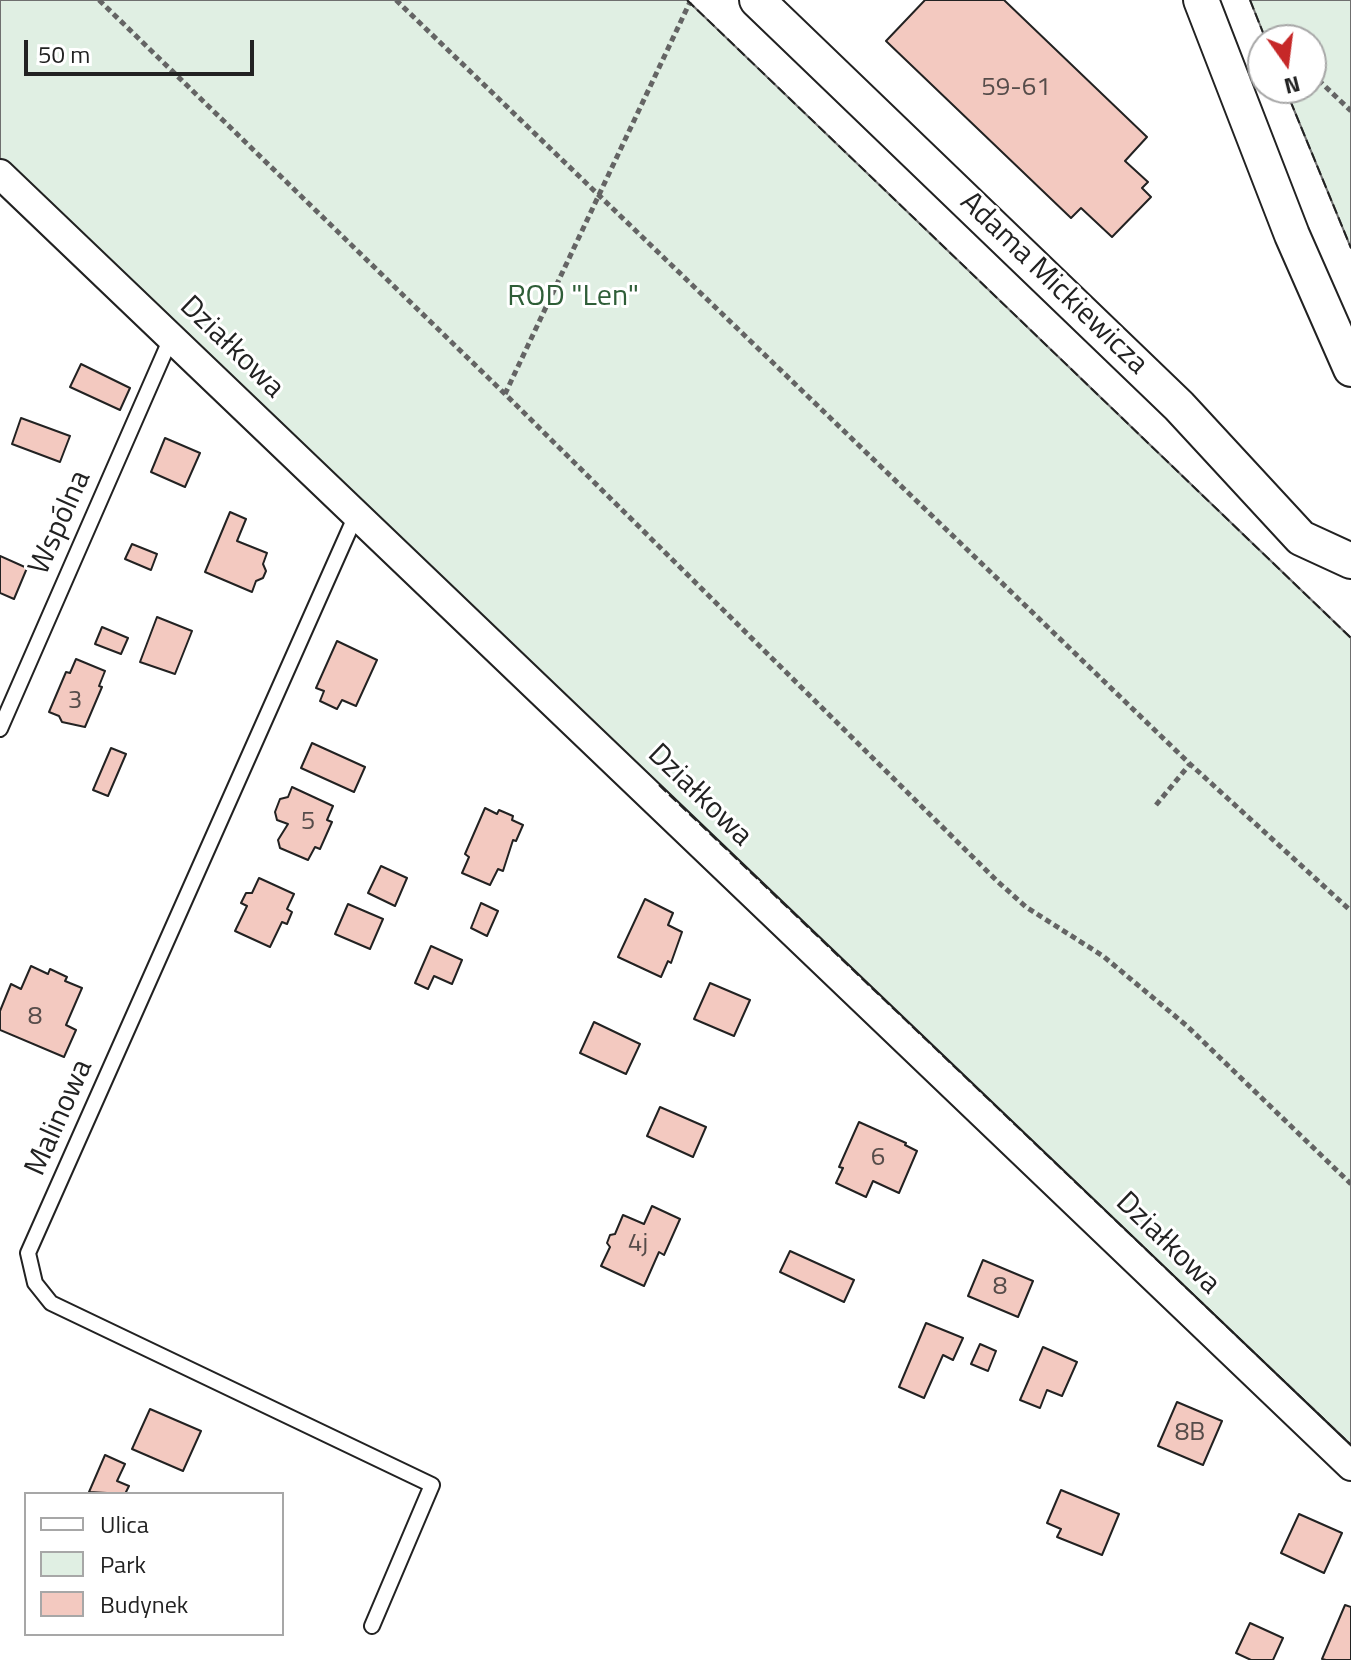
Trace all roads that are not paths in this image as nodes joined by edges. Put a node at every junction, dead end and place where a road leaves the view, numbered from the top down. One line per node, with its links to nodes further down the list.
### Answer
1 (757, 0): 7 (street, Adama Mickiewicza)
2 (1201, 0): 5 (street)
3 (0, 174): 4 (street, Działkowa)
4 (171, 338): 6 (street, Działkowa); 8 (lane, Wspólna)
5 (1351, 369)
6 (356, 515): 9 (street, Działkowa); 10 (lane, Malinowa)
7 (1351, 561)
8 (0, 729)
9 (1351, 1466)
10 (372, 1626)

